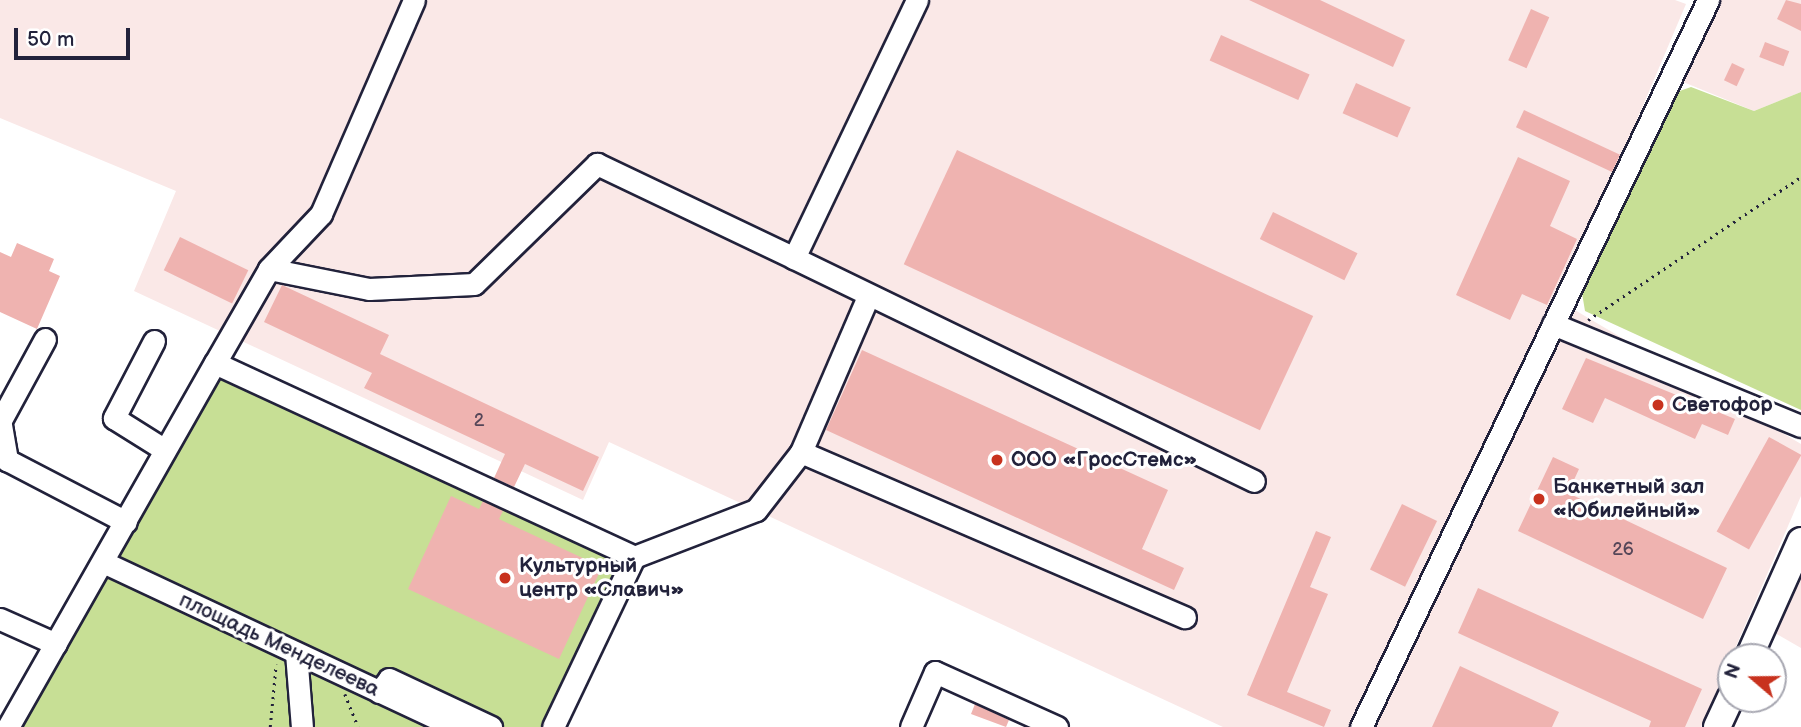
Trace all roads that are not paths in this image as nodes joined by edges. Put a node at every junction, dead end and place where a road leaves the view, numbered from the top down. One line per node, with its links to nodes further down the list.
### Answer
1 (414, 0): 5 (street)
2 (917, 0): 4 (street)
3 (1708, 0): 7 (street)
4 (794, 258): 5 (street); 6 (street)
5 (269, 269): 10 (street)
6 (867, 299): 14 (street); 15 (street)
7 (1562, 328): 12 (street); 33 (street)
8 (45, 339): 11 (street)
9 (154, 341): 13 (street)
10 (215, 363): 13 (street); 18 (street)
11 (1, 419): 16 (street)
12 (1801, 426)
13 (165, 450): 16 (street)
14 (801, 452): 18 (street); 20 (street)
15 (1254, 481)
16 (126, 522): 19 (street)
17 (1801, 541): 23 (main road)
18 (634, 557): 30 (street)
19 (103, 562): 22 (street); 24 (street, площадь Менделеева)
20 (1185, 617)
21 (0, 619): 22 (street)
22 (64, 635): 26 (street)
23 (1755, 643)
24 (287, 648): 25 (street, площадь Менделеева); 27 (street)
25 (379, 692): 28 (street, площадь Менделеева); 29 (street)
26 (8, 727)
27 (302, 727)
28 (455, 727)
29 (491, 727)
30 (553, 727)
31 (911, 727): 32 (street)
32 (1056, 727)
33 (1361, 727)

